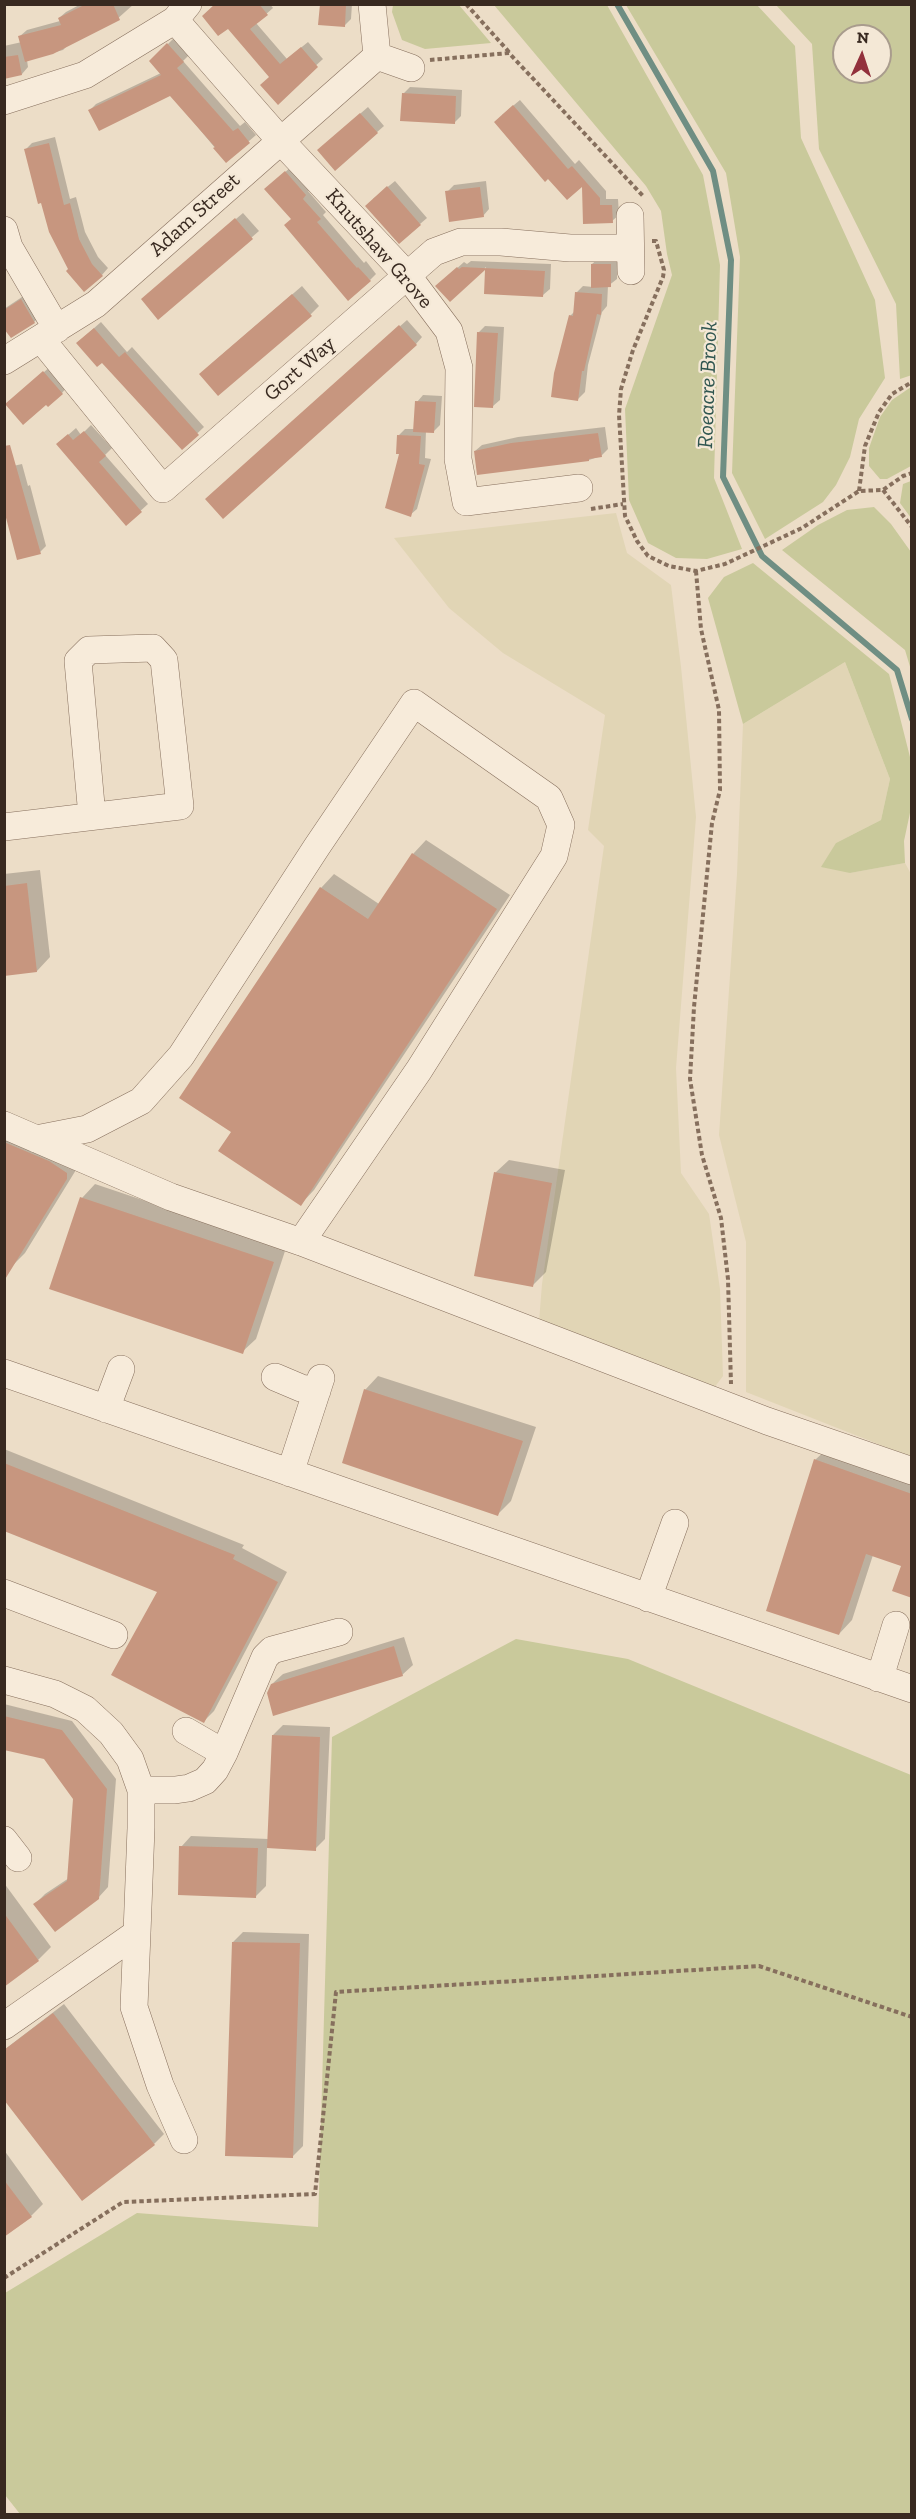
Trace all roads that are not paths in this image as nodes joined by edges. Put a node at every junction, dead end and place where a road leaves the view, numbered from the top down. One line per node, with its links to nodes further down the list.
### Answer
1 (372, 4): 3 (street)
2 (182, 12): 5 (street); 6 (street, Knutshaw Grove)
3 (376, 56): 4 (street); 6 (street, Adam Street)
4 (411, 68)
5 (4, 101)
6 (280, 140): 9 (street, Knutshaw Grove); 10 (street, Adam Street)
7 (637, 207): 9 (street, Gort Way)
8 (4, 230): 10 (street)
9 (407, 275): 10 (street, Gort Way); 12 (street, Knutshaw Grove)
10 (49, 334): 11 (street, Adam Street)
11 (4, 361)
12 (579, 488)
13 (92, 816): 13 (street); 14 (street)
14 (5, 824)
15 (4, 1125): 16 (street)
16 (36, 1139): 17 (street); 17 (street)
17 (301, 1242): 22 (street)
18 (121, 1369): 21 (street)
19 (4, 1373): 21 (street)
20 (275, 1377): 23 (street)
21 (106, 1409): 23 (street)
22 (912, 1471)
23 (290, 1473): 25 (street)
24 (675, 1523): 25 (street)
25 (648, 1598): 30 (street)
26 (6, 1601): 29 (street)
27 (896, 1625): 30 (street)
28 (339, 1632): 34 (street)
29 (114, 1635)
30 (878, 1678): 32 (street)
31 (4, 1680): 35 (street)
32 (912, 1689)
33 (186, 1731): 34 (street)
34 (224, 1753): 35 (street)
35 (141, 1790): 36 (street)
36 (136, 1933): 37 (street); 38 (street)
37 (4, 2026)
38 (184, 2140)

